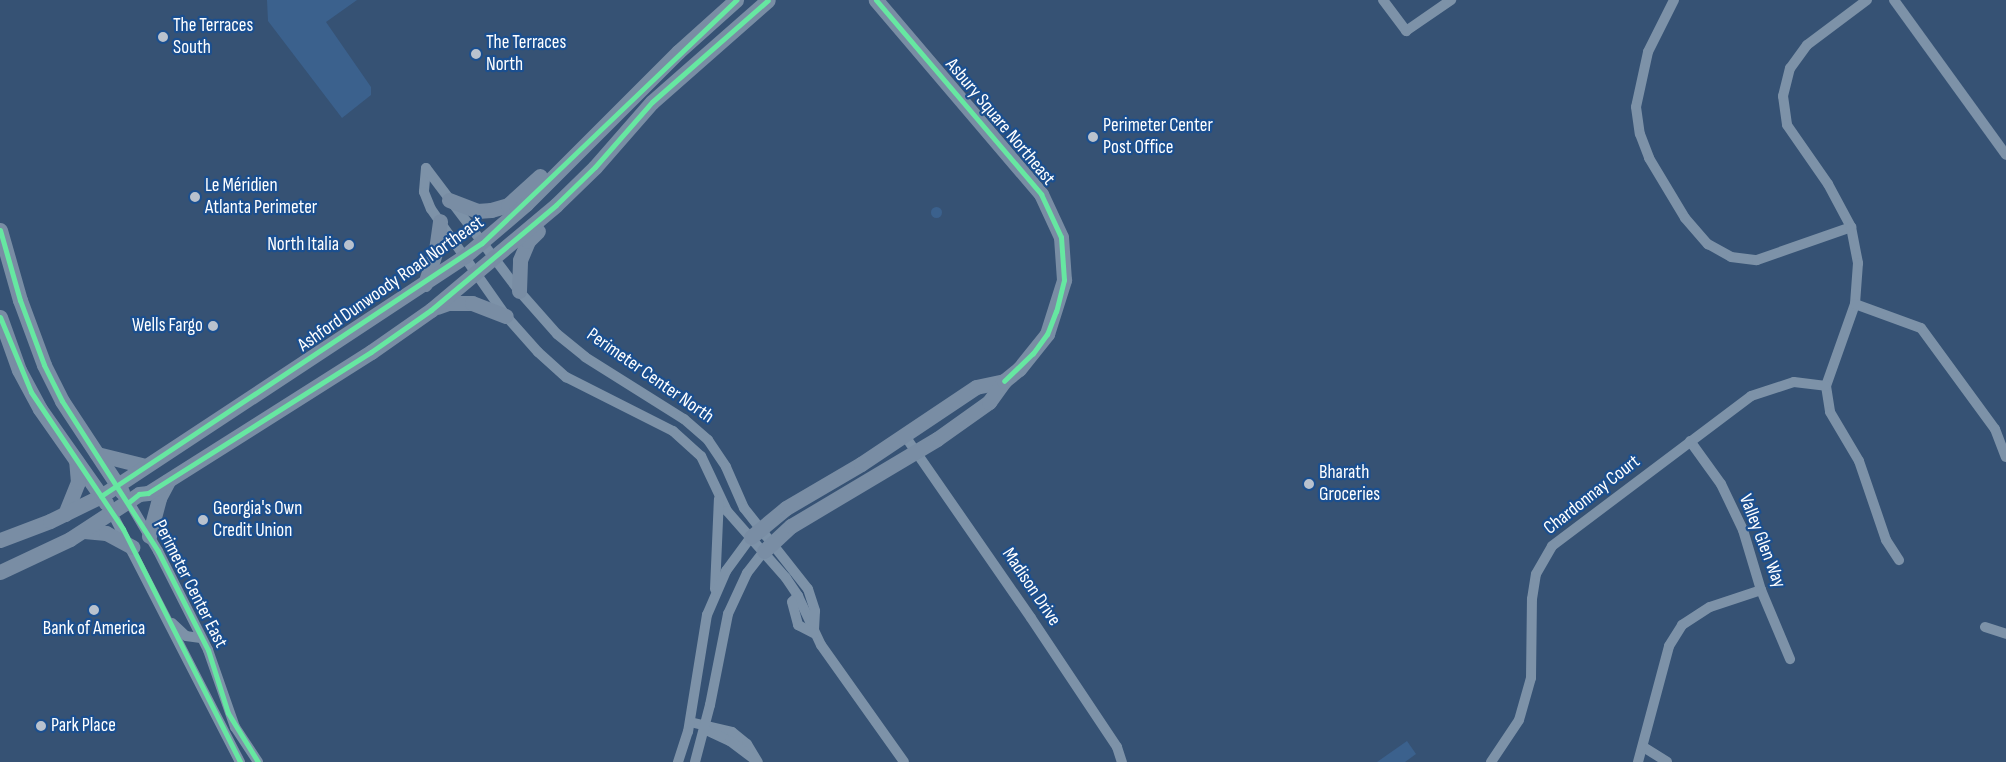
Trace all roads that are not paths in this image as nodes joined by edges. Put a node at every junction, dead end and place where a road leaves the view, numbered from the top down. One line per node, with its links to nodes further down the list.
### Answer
1 (736, 0): 11 (main road, Ashford Dunwoody Road Northeast)
2 (768, 0): 9 (main road, Ashford Dunwoody Road Northeast)
3 (876, 0): 27 (main road, Asbury Square Northeast)
4 (1451, 0): 8 (street)
5 (1674, 0): 14 (street)
6 (1867, 0): 14 (street)
7 (1894, 0): 10 (street)
8 (1389, 2)
9 (625, 131): 18 (main road, Ashford Dunwoody Road Northeast); 22 (main road)
10 (2006, 155)
11 (560, 172): 12 (main road); 16 (main road, Ashford Dunwoody Road Northeast)
12 (449, 200): 13 (street, Perimeter Center North); 16 (street, Perimeter Center North)
13 (440, 221): 17 (street, Perimeter Center North); 21 (main road)
14 (1851, 227): 23 (street)
15 (0, 230): 19 (main road)
16 (482, 243): 17 (main road, Ashford Dunwoody Road Northeast); 18 (street, Perimeter Center North)
17 (465, 256): 20 (street, Perimeter Center North); 21 (main road, Ashford Dunwoody Road Northeast)
18 (494, 259): 20 (main road, Ashford Dunwoody Road Northeast); 22 (street, Perimeter Center North)
19 (6, 272): 32 (main road)
20 (476, 273): 24 (main road, Ashford Dunwoody Road Northeast); 25 (street, Perimeter Center North)
21 (425, 284): 35 (main road, Ashford Dunwoody Road Northeast)
22 (519, 291): 44 (street, Perimeter Center North)
23 (1855, 304): 28 (street); 33 (street)
24 (431, 310): 25 (main road); 36 (main road, Ashford Dunwoody Road Northeast)
25 (506, 316): 38 (street, Perimeter Center North)
26 (0, 317): 34 (main road)
27 (1004, 380): 29 (main road, Asbury Square Northeast); 31 (main road, Asbury Square Northeast)
28 (1826, 386): 30 (street, Chardonnay Court); 49 (street)
29 (905, 436): 31 (street, Madison Drive); 44 (main road, Asbury Square Northeast)
30 (1690, 441): 51 (street, Valley Glen Way); 71 (street, Chardonnay Court)
31 (917, 451): 47 (main road, Asbury Square Northeast); 70 (street, Madison Drive)
32 (97, 454): 35 (main road); 37 (main road)
33 (2006, 457)
34 (76, 461): 39 (main road); 42 (main road)
35 (145, 466): 37 (main road, Ashford Dunwoody Road Northeast)
36 (169, 479): 40 (main road, Ashford Dunwoody Road Northeast); 45 (main road)
37 (117, 485): 39 (main road, Ashford Dunwoody Road Northeast); 40 (main road)
38 (718, 491): 44 (street, Perimeter Center North); 52 (street)
39 (101, 496): 41 (main road); 42 (main road, Ashford Dunwoody Road Northeast)
40 (129, 502): 41 (main road, Ashford Dunwoody Road Northeast); 45 (street, Perimeter Center East)
41 (112, 513): 43 (main road, Ashford Dunwoody Road Northeast); 48 (street, Perimeter Center East)
42 (65, 514): 46 (main road, Ashford Dunwoody Road Northeast)
43 (84, 531): 48 (main road); 50 (main road, Ashford Dunwoody Road Northeast)
44 (756, 533): 47 (street, Perimeter Center North); 52 (street)
45 (149, 536): 57 (street, Perimeter Center East)
46 (0, 540)
47 (768, 546): 55 (street); 55 (street); 60 (street)
48 (132, 547): 53 (street, Perimeter Center East)
49 (1899, 560)
50 (0, 572)
51 (1762, 590): 58 (street, Valley Glen Way); 62 (street)
52 (715, 595): 59 (street)
53 (162, 610): 57 (street); 61 (street, Perimeter Center East)
54 (1985, 627): 56 (street)
55 (814, 632): 69 (street)
56 (2006, 634)
57 (201, 638): 65 (street, Perimeter Center East)
58 (1790, 659)
59 (690, 722): 60 (street); 66 (street)
60 (705, 727): 67 (street); 68 (street)
61 (225, 735): 63 (street, Perimeter Center East); 64 (street)
62 (1645, 748): 72 (street); 73 (street)
63 (240, 762)
64 (250, 762)
65 (258, 762)
66 (678, 762)
67 (695, 762)
68 (758, 762)
69 (904, 762)
70 (1122, 762)
71 (1491, 762)
72 (1638, 762)
73 (1667, 762)

